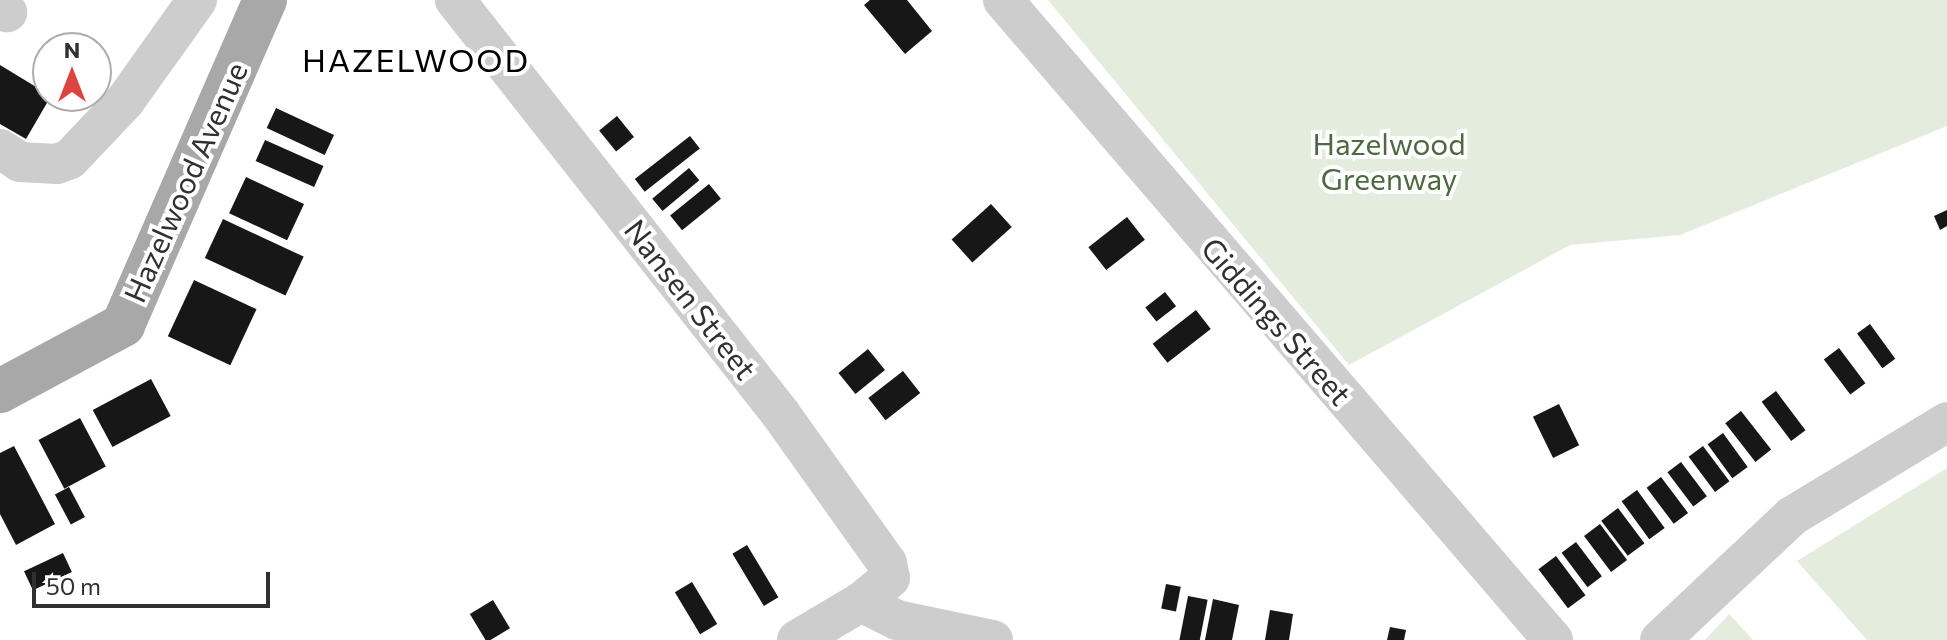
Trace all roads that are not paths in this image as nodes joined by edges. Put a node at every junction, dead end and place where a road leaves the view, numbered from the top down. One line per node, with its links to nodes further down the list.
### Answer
1 (197, 0): 5 (street)
2 (265, 0): 6 (main road, Hazelwood Avenue)
3 (455, 0): 8 (street, Nansen Street)
4 (1003, 0): 11 (street, Giddings Street)
5 (0, 149)
6 (0, 391)
7 (1947, 422): 12 (street)
8 (861, 602): 9 (street); 10 (street)
9 (797, 640)
10 (993, 640)
11 (1553, 640)
12 (1660, 640)

